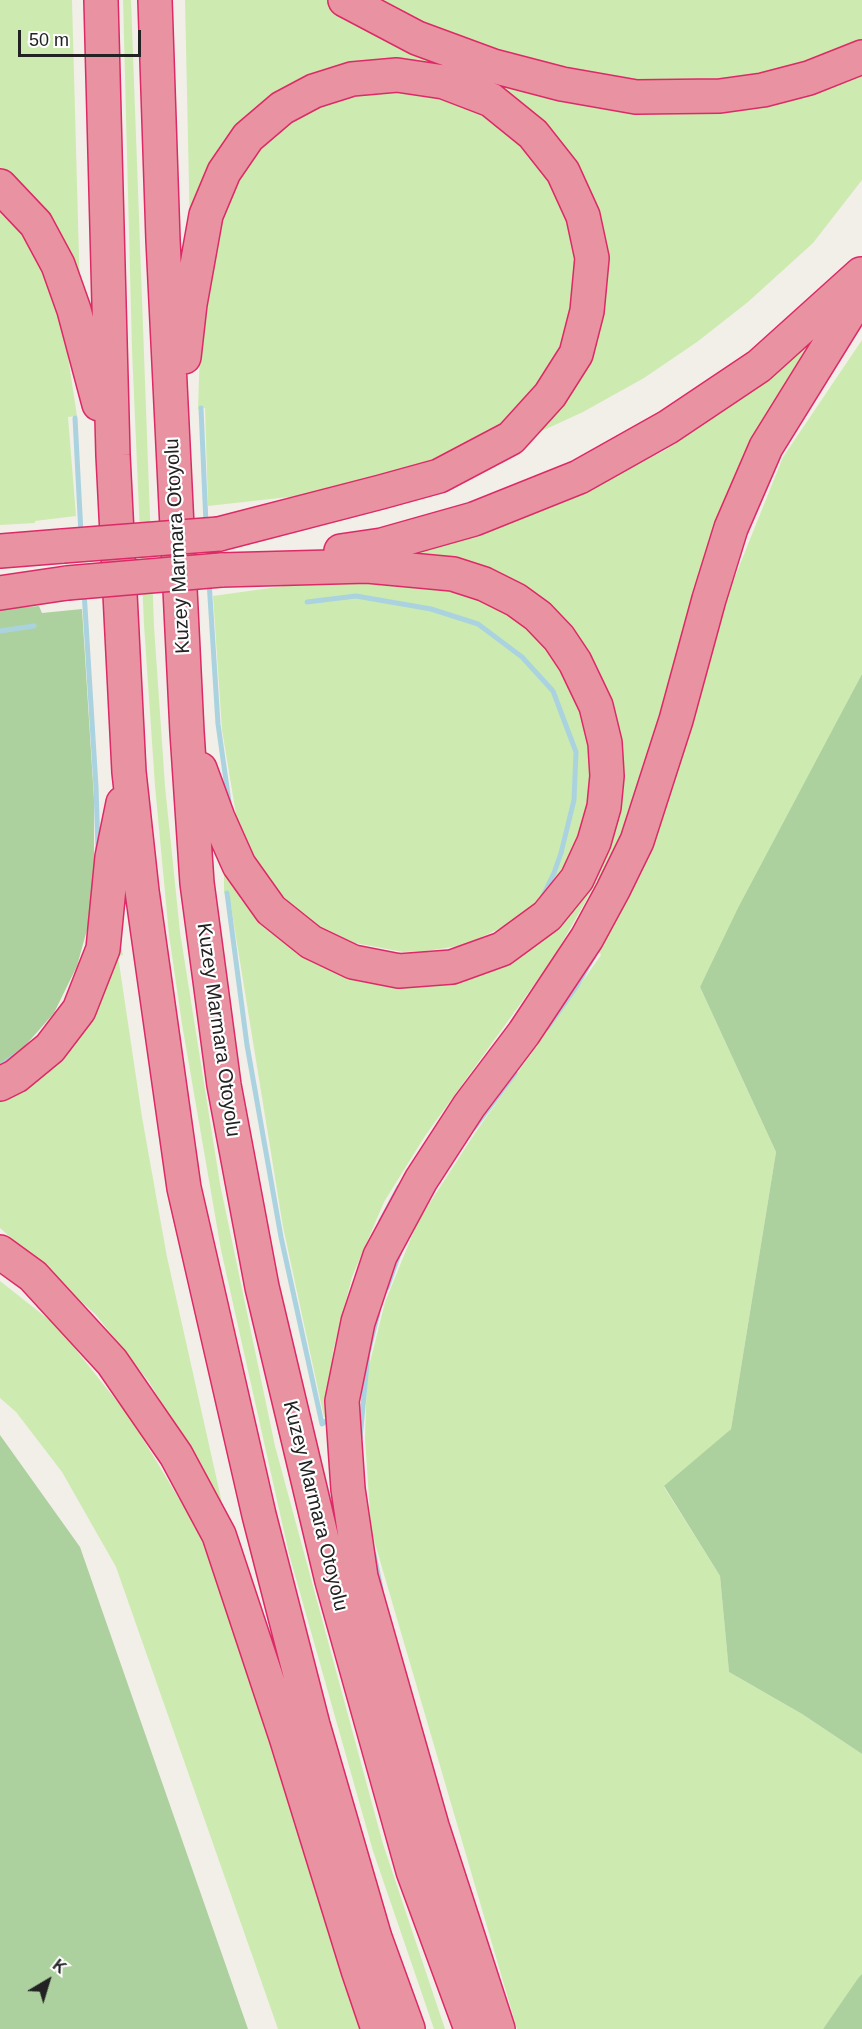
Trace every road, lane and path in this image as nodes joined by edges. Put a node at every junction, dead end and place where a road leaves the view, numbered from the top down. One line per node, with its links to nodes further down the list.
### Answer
1 (101, 0): 9 (highway)
2 (155, 0): 8 (highway, Kuzey Marmara Otoyolu)
3 (345, 0): 4 (highway)
4 (862, 57)
5 (0, 186): 9 (highway)
6 (862, 272): 13 (highway)
7 (862, 291): 24 (highway)
8 (173, 442): 11 (highway, bridge); 17 (highway, Kuzey Marmara Otoyolu)
9 (113, 455): 18 (highway)
10 (0, 544): 11 (highway)
11 (63, 546): 12 (highway)
12 (0, 551)
13 (220, 570): 14 (highway, bridge); 17 (highway)
14 (67, 583): 15 (highway); 16 (highway)
15 (0, 588)
16 (0, 592)
17 (187, 732): 23 (highway, Kuzey Marmara Otoyolu)
18 (129, 772): 19 (highway); 22 (highway)
19 (0, 1084)
20 (0, 1252): 21 (highway)
21 (378, 2029)
22 (408, 2029)
23 (471, 2029)
24 (498, 2029)

